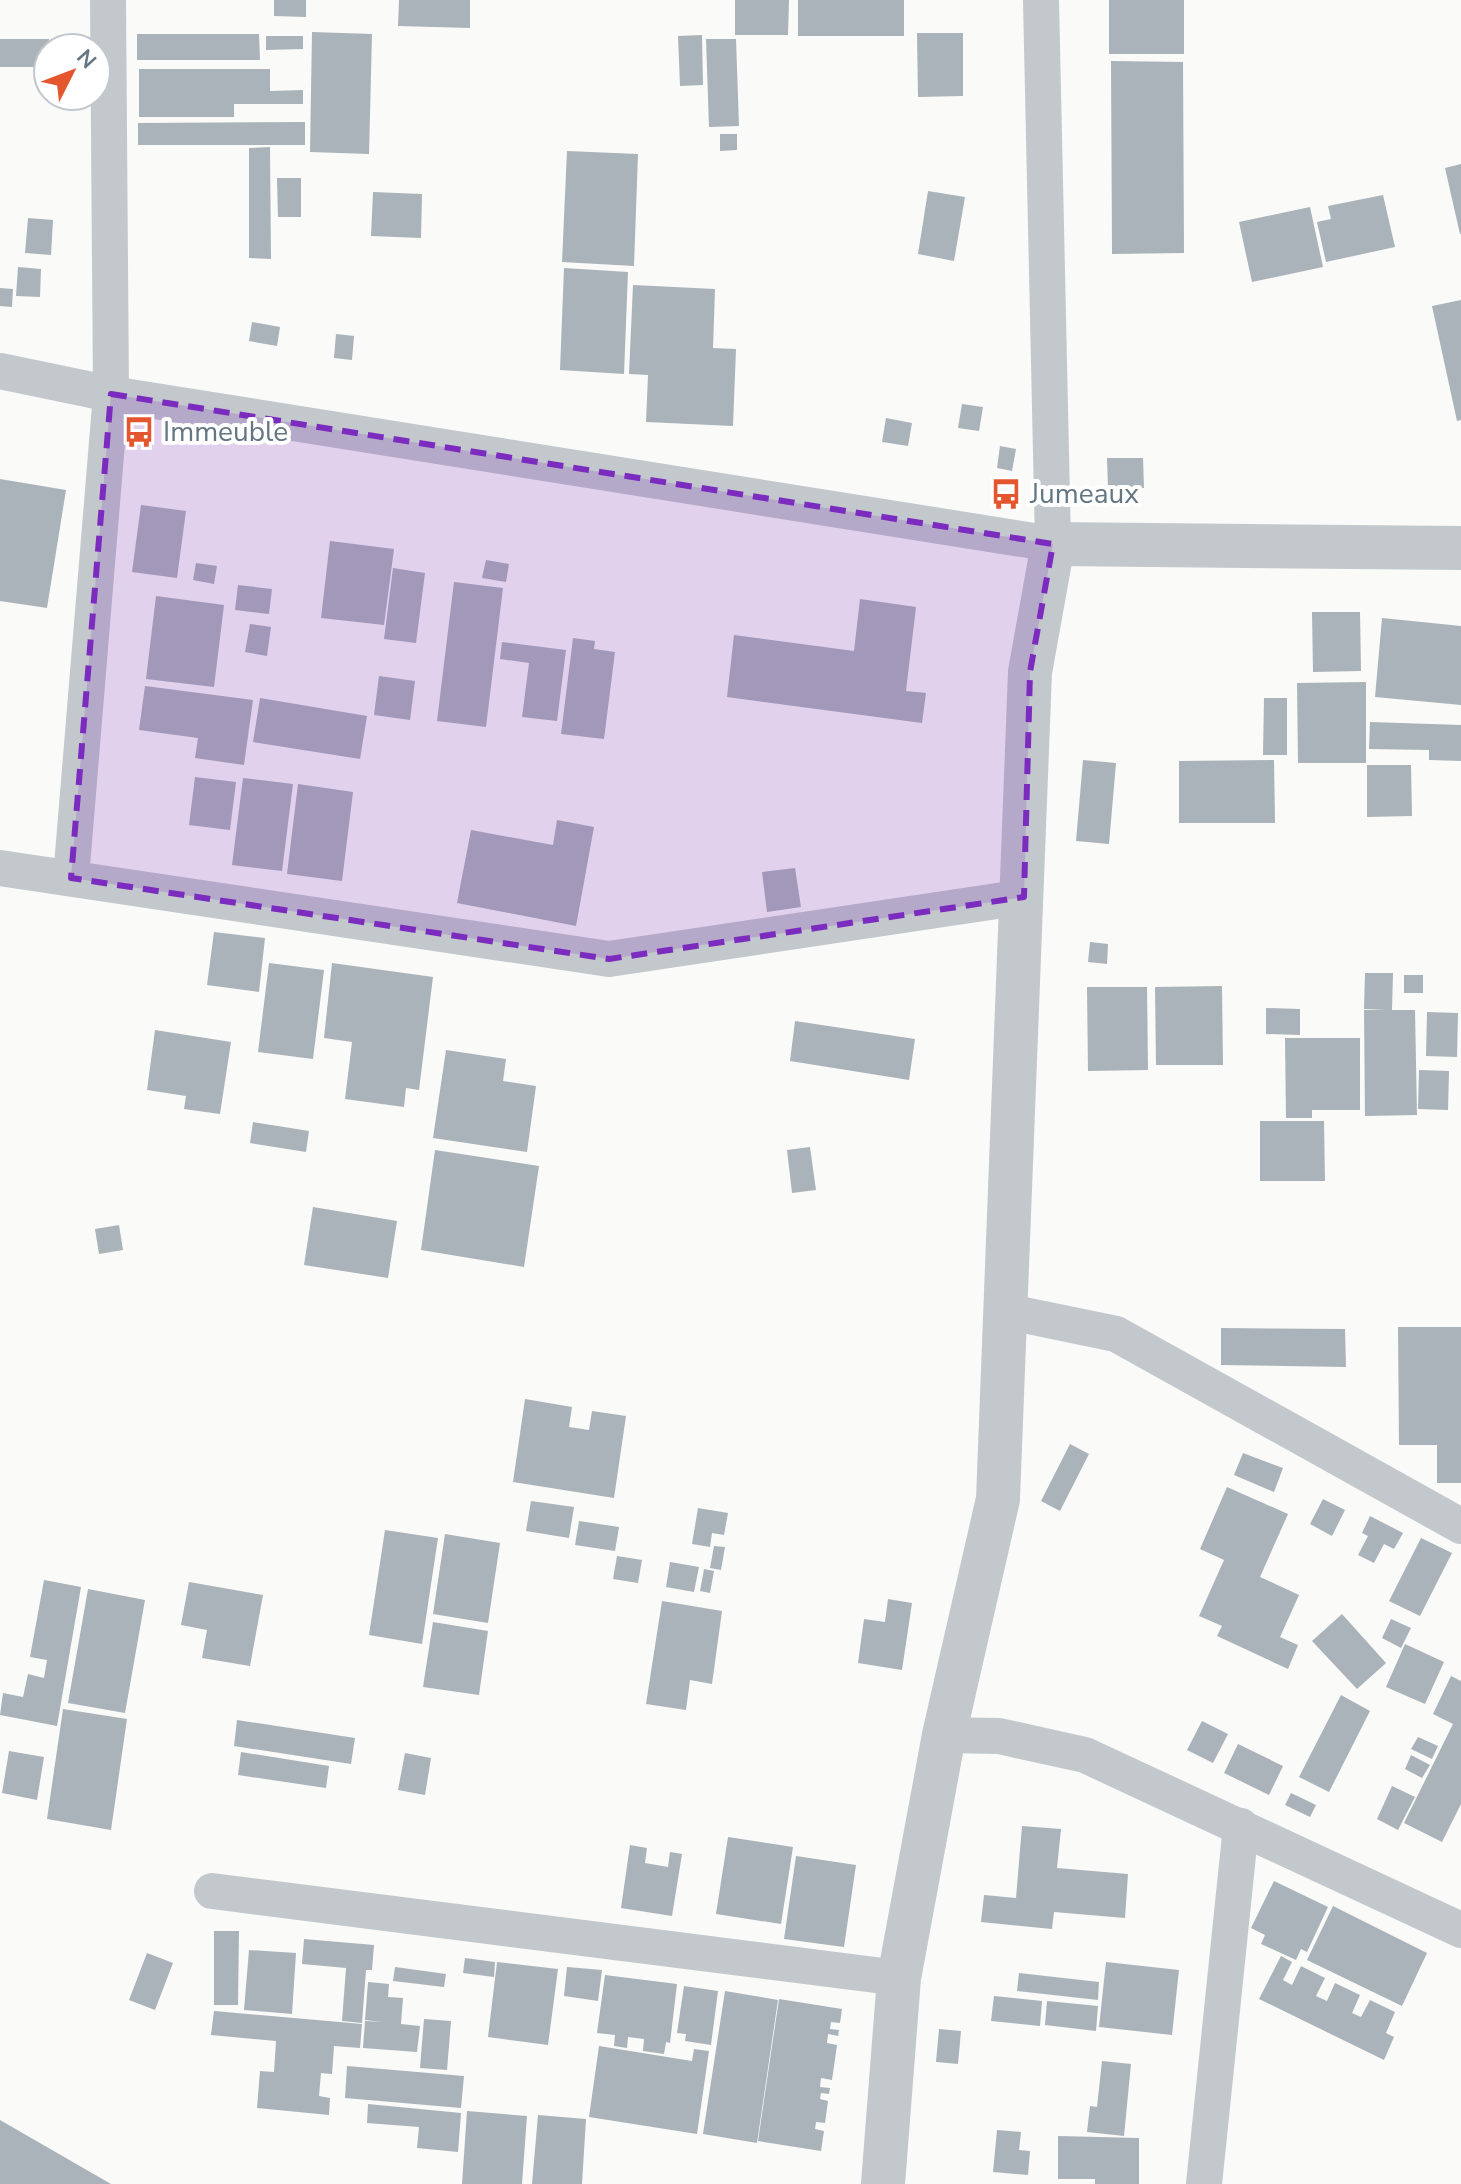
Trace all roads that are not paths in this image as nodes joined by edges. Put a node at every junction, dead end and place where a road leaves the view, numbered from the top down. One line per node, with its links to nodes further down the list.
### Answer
1 (108, 0): 4 (street)
2 (1041, 0): 5 (street)
3 (0, 371): 4 (street)
4 (111, 394): 5 (street); 8 (street)
5 (1053, 544): 6 (street); 9 (street)
6 (1461, 548)
7 (0, 868): 8 (street)
8 (71, 878): 9 (street)
9 (1024, 897): 10 (street)
10 (1005, 1311): 11 (street); 12 (street)
11 (1461, 1526)
12 (944, 1735): 13 (street); 16 (street)
13 (1241, 1826): 15 (street); 18 (street)
14 (212, 1891): 16 (street)
15 (1461, 1930)
16 (899, 1978): 17 (street)
17 (883, 2184)
18 (1204, 2184)

